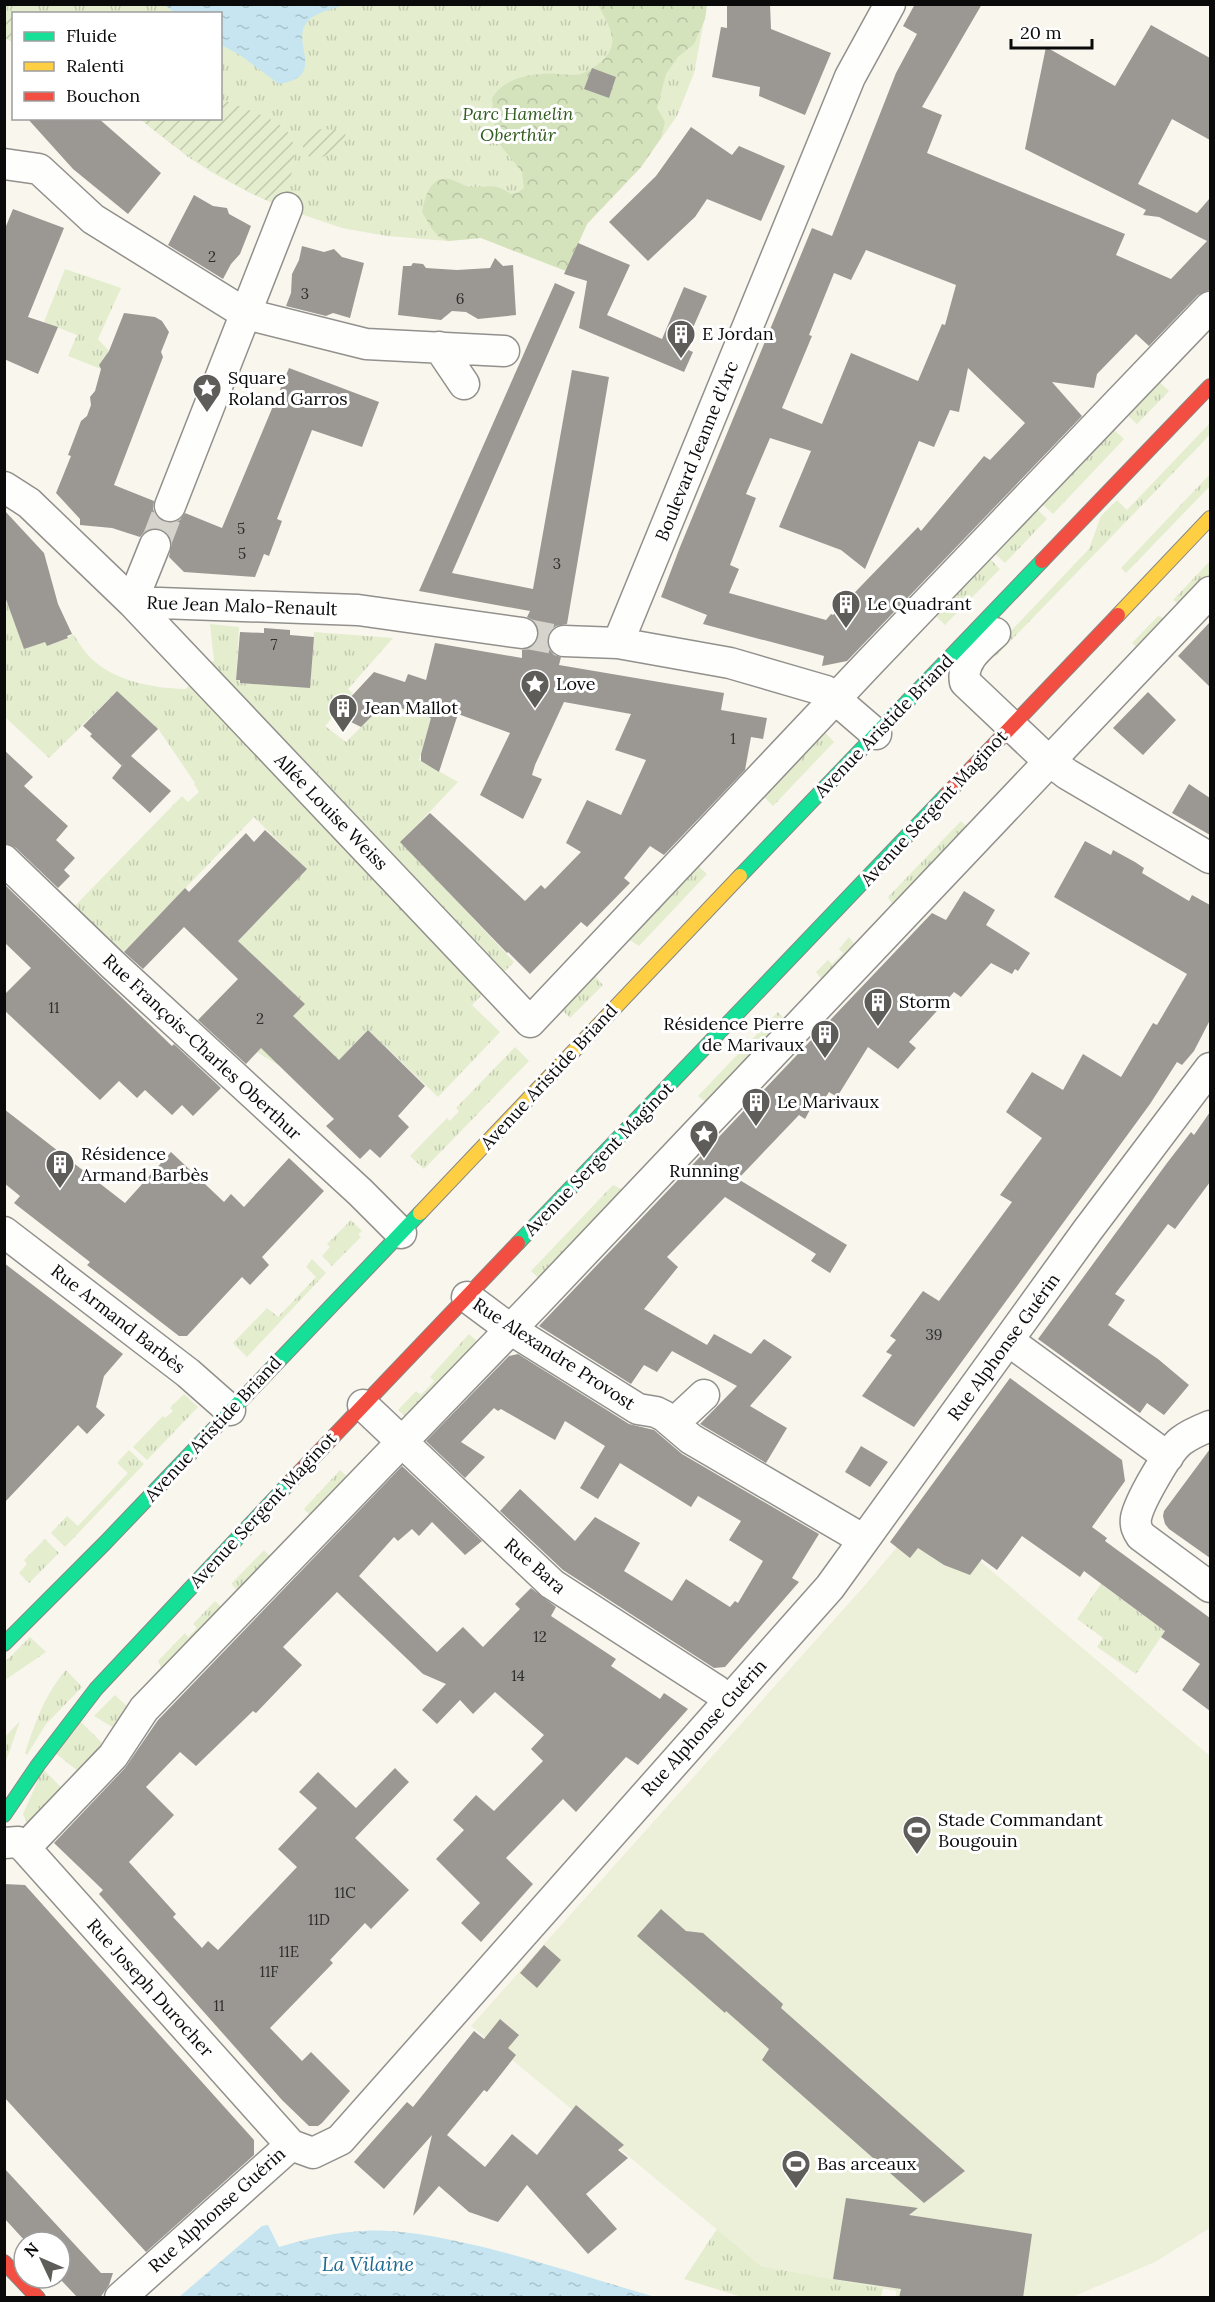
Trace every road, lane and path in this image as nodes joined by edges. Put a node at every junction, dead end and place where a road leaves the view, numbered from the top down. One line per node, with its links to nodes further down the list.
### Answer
1 (890, 4): 19 (street, Boulevard Jeanne d'Arc)
2 (4, 164): 5 (street)
3 (287, 208): 5 (street)
4 (1210, 307): 20 (street)
5 (246, 314): 6 (street); 11 (street)
6 (439, 347): 7 (street); 8 (street)
7 (504, 351)
8 (464, 384)
9 (1210, 386): 12 (main road, Avenue Aristide Briand)
10 (4, 487): 16 (street, Rue Jean Malo-Renault)
11 (170, 506)
12 (1092, 510): 21 (street, Avenue Aristide Briand); 22 (main road, Avenue Aristide Briand)
13 (1210, 518): 21 (main road, Avenue Sergent Maginot)
14 (155, 545): 16 (street)
15 (1210, 592): 23 (street)
16 (132, 602): 17 (street, Rue Jean Malo-Renault); 20 (street, Allée Louise Weiss)
17 (522, 633)
18 (564, 641): 19 (street)
19 (618, 643): 20 (street)
20 (837, 699): 22 (street)
21 (1011, 726): 23 (street, Avenue Aristide Briand); 29 (main road, Avenue Sergent Maginot)
22 (876, 734): 28 (main road, Avenue Aristide Briand)
23 (1051, 761): 24 (street, Avenue Aristide Briand); 30 (street)
24 (1210, 858)
25 (4, 860): 28 (street, Rue François-Charles Oberthur)
26 (1210, 1068): 31 (street, Rue Alphonse Guérin)
27 (4, 1232): 34 (street, Rue Armand Barbès)
28 (401, 1233): 34 (main road, Avenue Aristide Briand)
29 (467, 1297): 30 (street, Rue Alexandre Provost); 33 (main road, Avenue Sergent Maginot)
30 (510, 1329): 35 (street, Rue Alexandre Provost); 37 (street)
31 (1009, 1341): 38 (street); 39 (street, Rue Alphonse Guérin)
32 (704, 1395): 35 (street)
33 (363, 1405): 37 (street, Rue Bara); 43 (main road, Avenue Sergent Maginot)
34 (230, 1410): 41 (main road, Avenue Aristide Briand)
35 (674, 1423): 39 (street, Rue Alexandre Provost)
36 (1210, 1426): 38 (street)
37 (402, 1442): 42 (street, Rue Bara); 44 (street)
38 (1168, 1457): 40 (street)
39 (864, 1540): 42 (street, Rue Alphonse Guérin)
40 (1210, 1587)
41 (6, 1641)
42 (728, 1701): 45 (street, Rue Alphonse Guérin)
43 (4, 1815)
44 (15, 1846): 45 (street, Rue Joseph Durocher)
45 (291, 2145): 48 (street, Rue Alphonse Guérin)
46 (4, 2262): 47 (main road)
47 (38, 2298)
48 (120, 2298)

